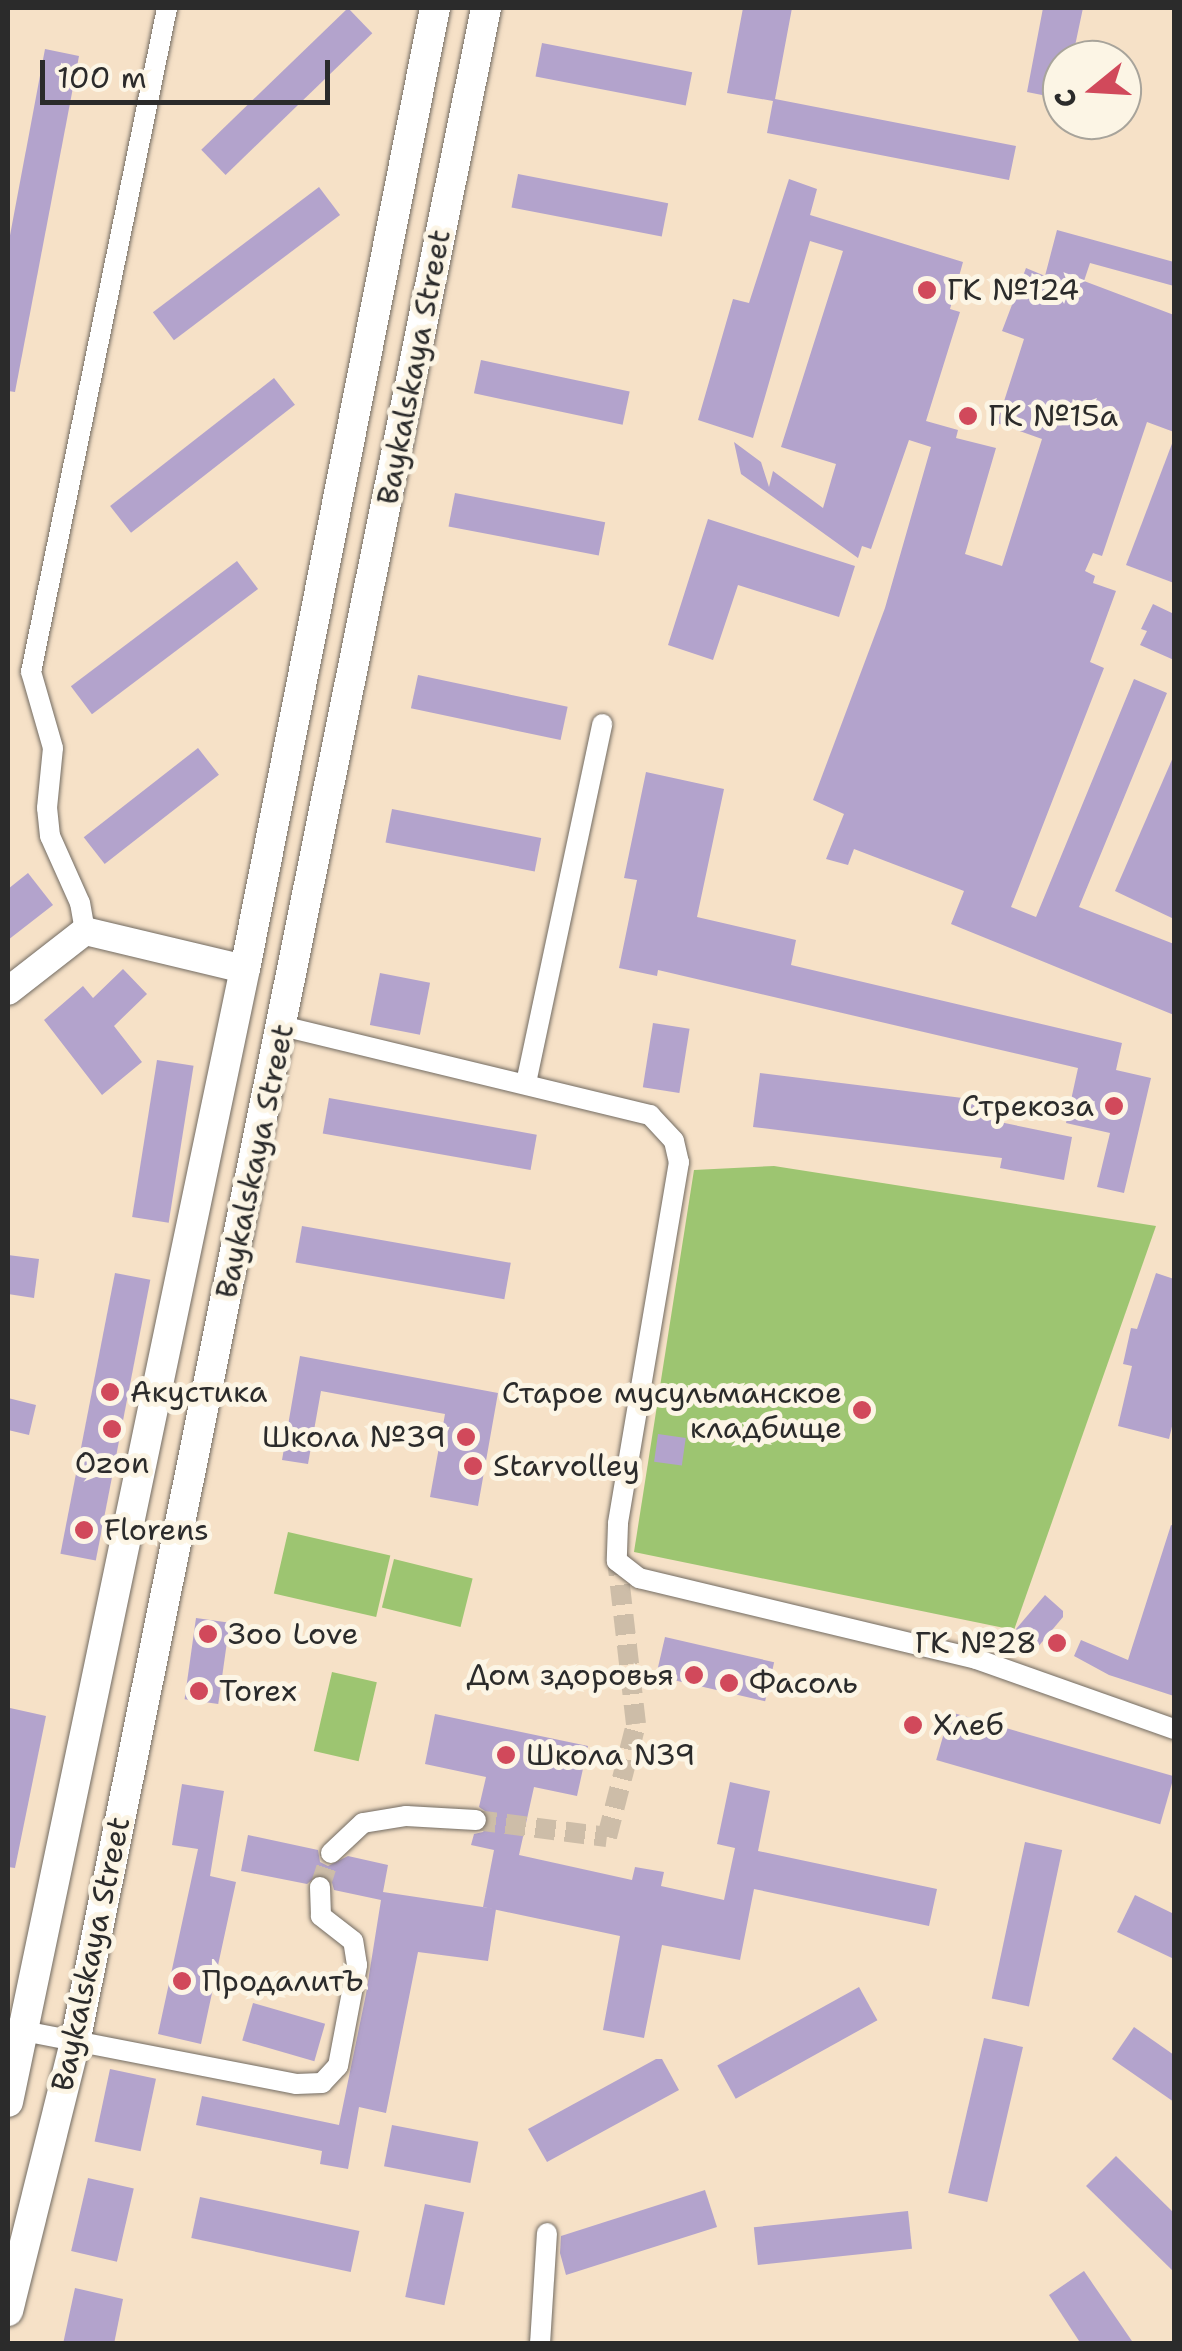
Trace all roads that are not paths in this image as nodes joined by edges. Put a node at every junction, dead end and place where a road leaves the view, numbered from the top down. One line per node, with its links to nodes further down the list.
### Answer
1 (167, 8): 5 (street)
2 (436, 8): 6 (main road, Baykalskaya Street)
3 (486, 8): 8 (main road, Baykalskaya Street)
4 (602, 724): 9 (street)
5 (85, 931): 6 (street); 7 (street)
6 (245, 968): 14 (main road, Baykalskaya Street)
7 (8, 991)
8 (282, 1026): 9 (street); 15 (main road, Baykalskaya Street)
9 (526, 1082): 10 (street)
10 (1174, 1728)
11 (476, 1820): 12 (street)
12 (330, 1852)
13 (320, 1887): 15 (street)
14 (16, 2030): 15 (street); 16 (main road, Baykalskaya Street)
15 (75, 2043): 18 (main road, Baykalskaya Street)
16 (8, 2102)
17 (547, 2233): 19 (street)
18 (8, 2311)
19 (540, 2344)

